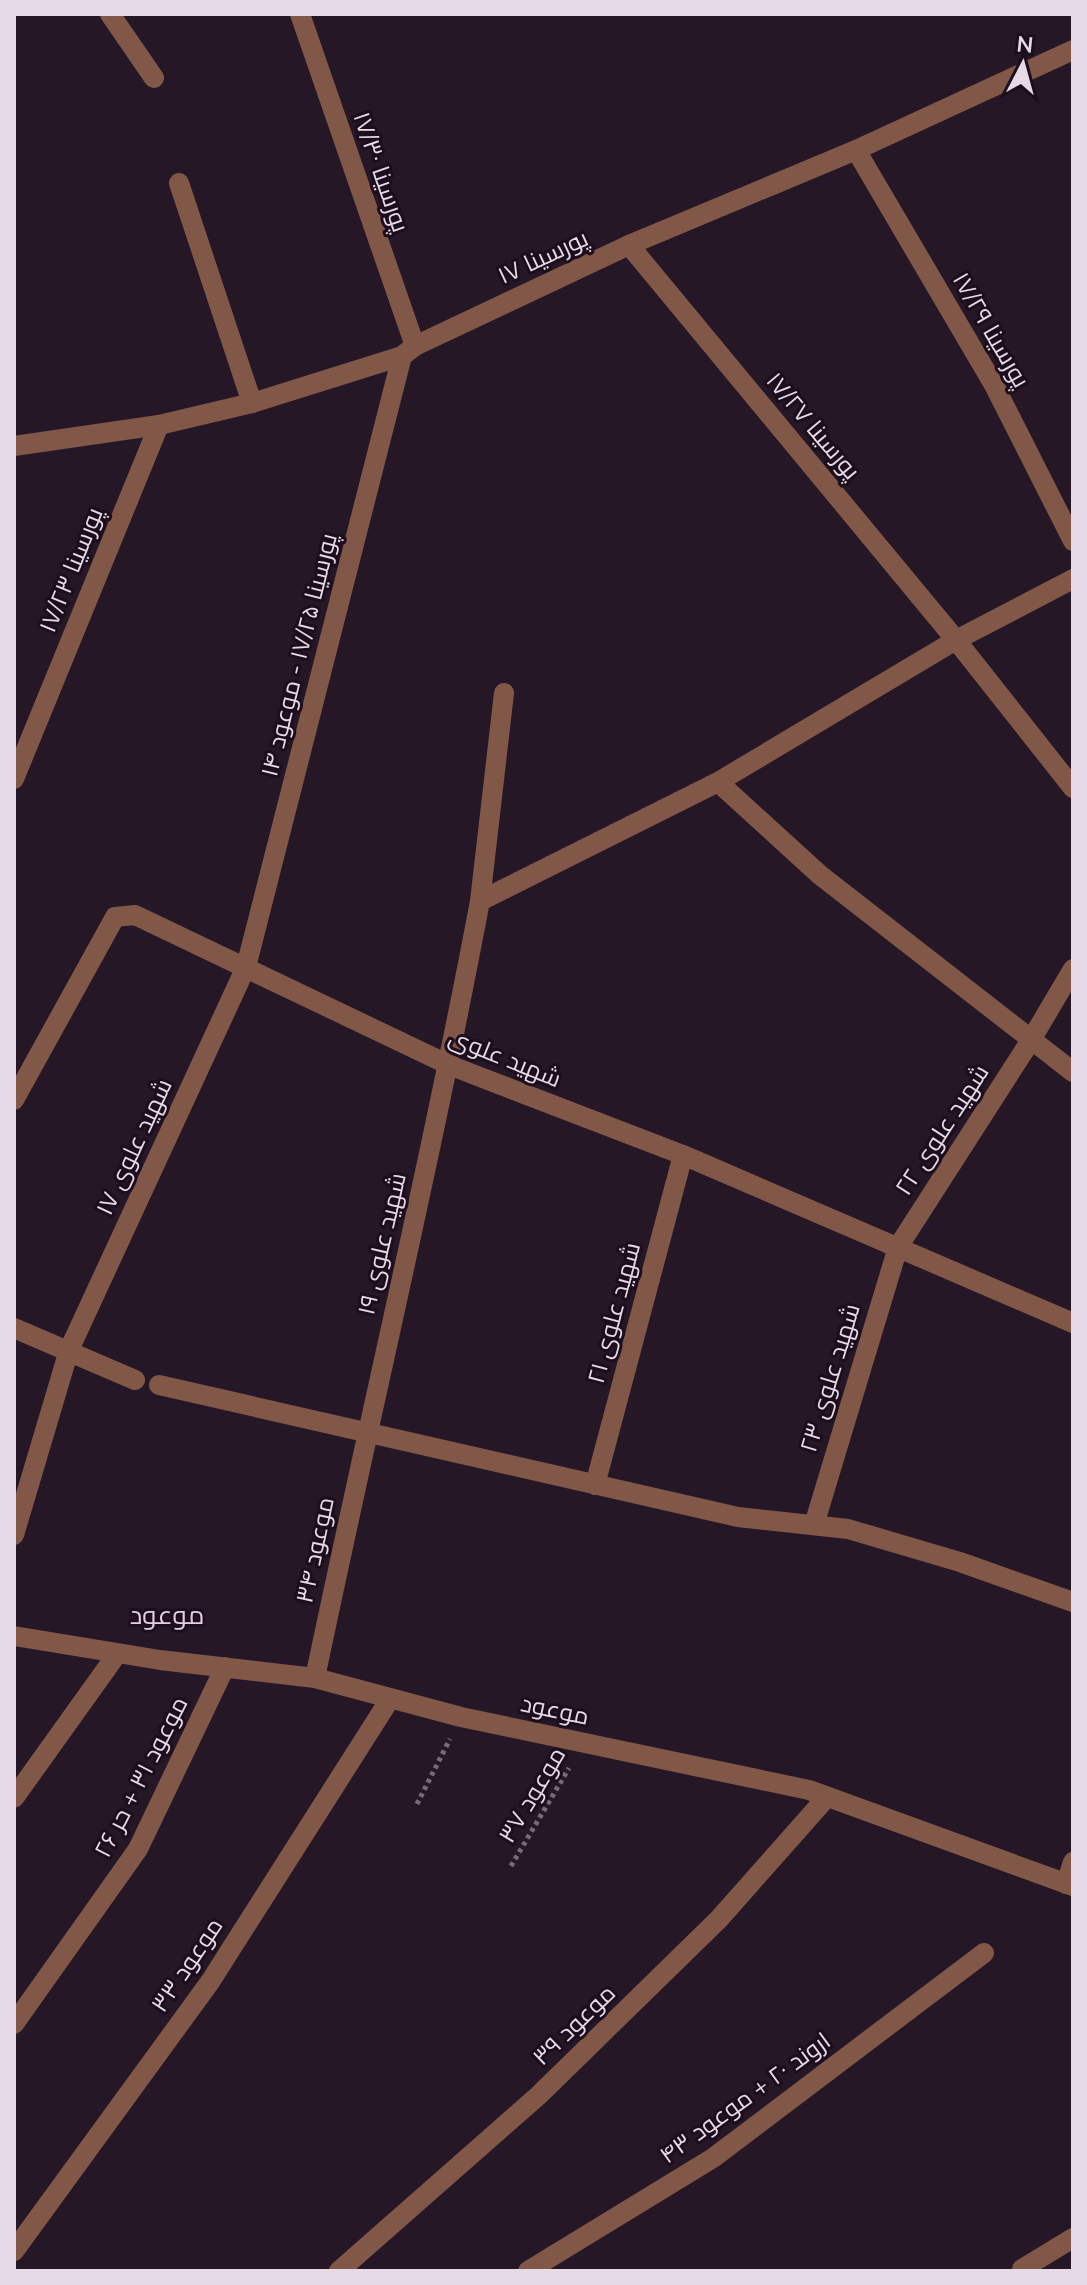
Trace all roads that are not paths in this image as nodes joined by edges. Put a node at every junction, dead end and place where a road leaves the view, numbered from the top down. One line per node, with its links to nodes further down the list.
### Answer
1 (110, 14): 4 (street)
2 (300, 14): 8 (street, پورسینا ۱۷/۳۰)
3 (1073, 50): 5 (street, پورسینا ۱۷)
4 (154, 78)
5 (856, 150): 7 (street, پورسینا ۱۷); 12 (street, پورسینا ۱۷/۲۹)
6 (179, 183): 9 (street)
7 (629, 245): 8 (street, پورسینا ۱۷); 14 (street, پورسینا ۱۷/۲۷)
8 (408, 351): 9 (street, پورسینا ۱۷); 20 (street, پورسینا ۱۷/۲۵ - موعود ۱۴)
9 (252, 403): 10 (street, پورسینا ۱۷)
10 (159, 425): 11 (street, پورسینا ۱۷); 16 (street, پورسینا ۱۷/۲۳)
11 (14, 446)
12 (1073, 541)
13 (1073, 579): 14 (street)
14 (956, 640): 17 (street); 18 (street, پورسینا ۱۷/۲۷)
15 (504, 693): 19 (street, شهید علوی ۱۹)
16 (14, 779)
17 (718, 782): 19 (street); 22 (street)
18 (1073, 788)
19 (480, 901): 23 (street, شهید علوی ۱۹)
20 (246, 967): 23 (street, شهید علوی); 25 (street, شهید علوی); 30 (street, شهید علوی ۱۷)
21 (1073, 969): 22 (street, شهید علوی ۲۲)
22 (1031, 1040): 24 (street); 27 (street, شهید علوی ۲۲)
23 (449, 1065): 26 (street, شهید علوی); 33 (street, شهید علوی ۱۹)
24 (1073, 1072)
25 (14, 1100)
26 (683, 1155): 27 (street, شهید علوی); 34 (street, شهید علوی ۲۱)
27 (898, 1247): 28 (street, شهید علوی); 35 (street, شهید علوی ۲۳)
28 (1073, 1323)
29 (14, 1328): 30 (street)
30 (69, 1350): 31 (street); 36 (street, شهید علوی ۱۷)
31 (135, 1380)
32 (159, 1385): 33 (street)
33 (366, 1434): 34 (street); 41 (street, موعود ۳۴)
34 (595, 1485): 35 (street)
35 (814, 1525): 37 (street)
36 (14, 1535)
37 (1073, 1602)
38 (14, 1636): 39 (street, موعود)
39 (117, 1654): 40 (street, موعود); 44 (street)
40 (225, 1667): 41 (street, موعود); 48 (street, موعود ۳۱ + حر ۲۶)
41 (315, 1678): 42 (street, موعود)
42 (390, 1699): 43 (street, موعود); 50 (street, موعود ۳۳)
43 (827, 1797): 46 (street, موعود); 52 (street, موعود ۳۹)
44 (14, 1798)
45 (1073, 1862): 46 (street)
46 (1069, 1885)
47 (984, 1953): 53 (street, اروند ۲۰ + موعود ۴۳)
48 (14, 2024)
49 (1073, 2238): 51 (street)
50 (14, 2251)
51 (1023, 2270)
52 (339, 2271)
53 (528, 2271)

